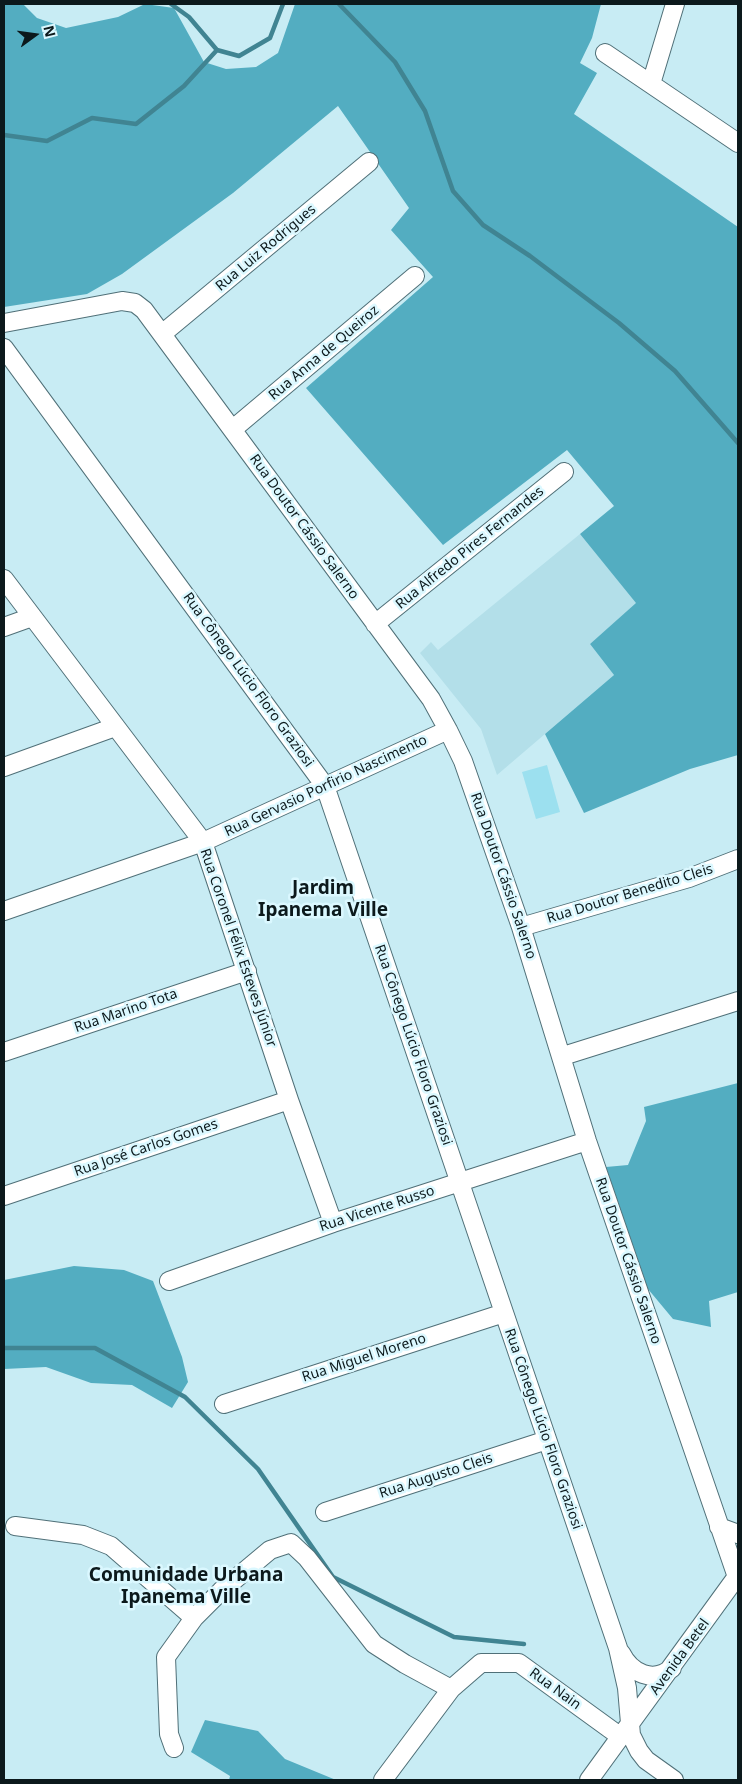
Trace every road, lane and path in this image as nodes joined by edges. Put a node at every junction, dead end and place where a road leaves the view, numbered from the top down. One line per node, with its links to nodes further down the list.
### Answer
1 (675, 4): 3 (street)
2 (605, 53): 3 (street)
3 (651, 84): 4 (street)
4 (738, 143)
5 (369, 162): 8 (street, Rua Luiz Rodrigues)
6 (415, 276): 10 (street, Rua Anna de Queiroz)
7 (4, 323): 8 (street, Rua Doutor Cássio Salerno)
8 (162, 334): 10 (street, Rua Doutor Cássio Salerno)
9 (4, 348): 19 (street, Rua Cônego Lúcio Floro Graziosi)
10 (233, 430): 14 (street, Rua Doutor Cássio Salerno)
11 (564, 472): 14 (street, Rua Alfredo Pires Fernandes)
12 (4, 580): 13 (street, Rua Coronel Félix Esteves Júnior)
13 (32, 617): 15 (street); 16 (street, Rua Coronel Félix Esteves Júnior)
14 (375, 624): 17 (street, Rua Doutor Cássio Salerno)
15 (4, 627)
16 (115, 727): 18 (street); 20 (street, Rua Coronel Félix Esteves Júnior)
17 (448, 730): 19 (street, Rua Gervasio Porfirio Nascimento); 23 (street, Rua Doutor Cássio Salerno)
18 (4, 767)
19 (325, 786): 20 (street, Rua Gervasio Porfirio Nascimento); 30 (street, Rua Cônego Lúcio Floro Graziosi)
20 (203, 842): 22 (street, Rua Gervasio Porfirio Nascimento); 24 (street, Rua Coronel Félix Esteves Júnior)
21 (738, 858): 23 (street, Rua Doutor Benedito Cleis)
22 (4, 911)
23 (521, 927): 27 (street, Rua Doutor Cássio Salerno)
24 (247, 971): 26 (street, Rua Marino Tota); 28 (street, Rua Coronel Félix Esteves Júnior)
25 (738, 1001): 27 (street)
26 (4, 1052)
27 (563, 1056): 29 (street, Rua Doutor Cássio Salerno)
28 (289, 1100): 31 (street, Rua José Carlos Gomes); 32 (street, Rua Coronel Félix Esteves Júnior)
29 (587, 1141): 30 (street, Rua Vicente Russo); 39 (street, Rua Doutor Cássio Salerno)
30 (460, 1183): 32 (street, Rua Vicente Russo); 34 (street, Rua Cônego Lúcio Floro Graziosi)
31 (4, 1196)
32 (333, 1223): 33 (street, Rua Vicente Russo)
33 (169, 1281)
34 (504, 1313): 35 (street, Rua Miguel Moreno); 36 (street, Rua Cônego Lúcio Floro Graziosi)
35 (224, 1404)
36 (547, 1440): 37 (street, Rua Augusto Cleis); 43 (street, Rua Cônego Lúcio Floro Graziosi)
37 (325, 1512)
38 (15, 1526): 42 (street)
39 (719, 1527): 40 (street); 41 (street, Rua Doutor Cássio Salerno)
40 (738, 1534)
41 (738, 1576): 44 (street, Avenida Betel)
42 (194, 1618): 46 (street); 49 (street)
43 (618, 1648): 45 (street, Rua Cônego Lúcio Floro Graziosi); 48 (street, Rua Cônego Lúcio Floro Graziosi)
44 (672, 1668): 45 (street); 47 (street, Avenida Betel)
45 (646, 1675): 47 (street)
46 (451, 1689): 48 (street, Rua Nain); 52 (street)
47 (647, 1701): 48 (street, Avenida Betel); 51 (street)
48 (625, 1732): 50 (street, Avenida Betel); 51 (street)
49 (174, 1748)
50 (602, 1762): 51 (street); 53 (street, Avenida Betel)
51 (650, 1763): 54 (street)
52 (383, 1780)
53 (589, 1780)
54 (674, 1780)

